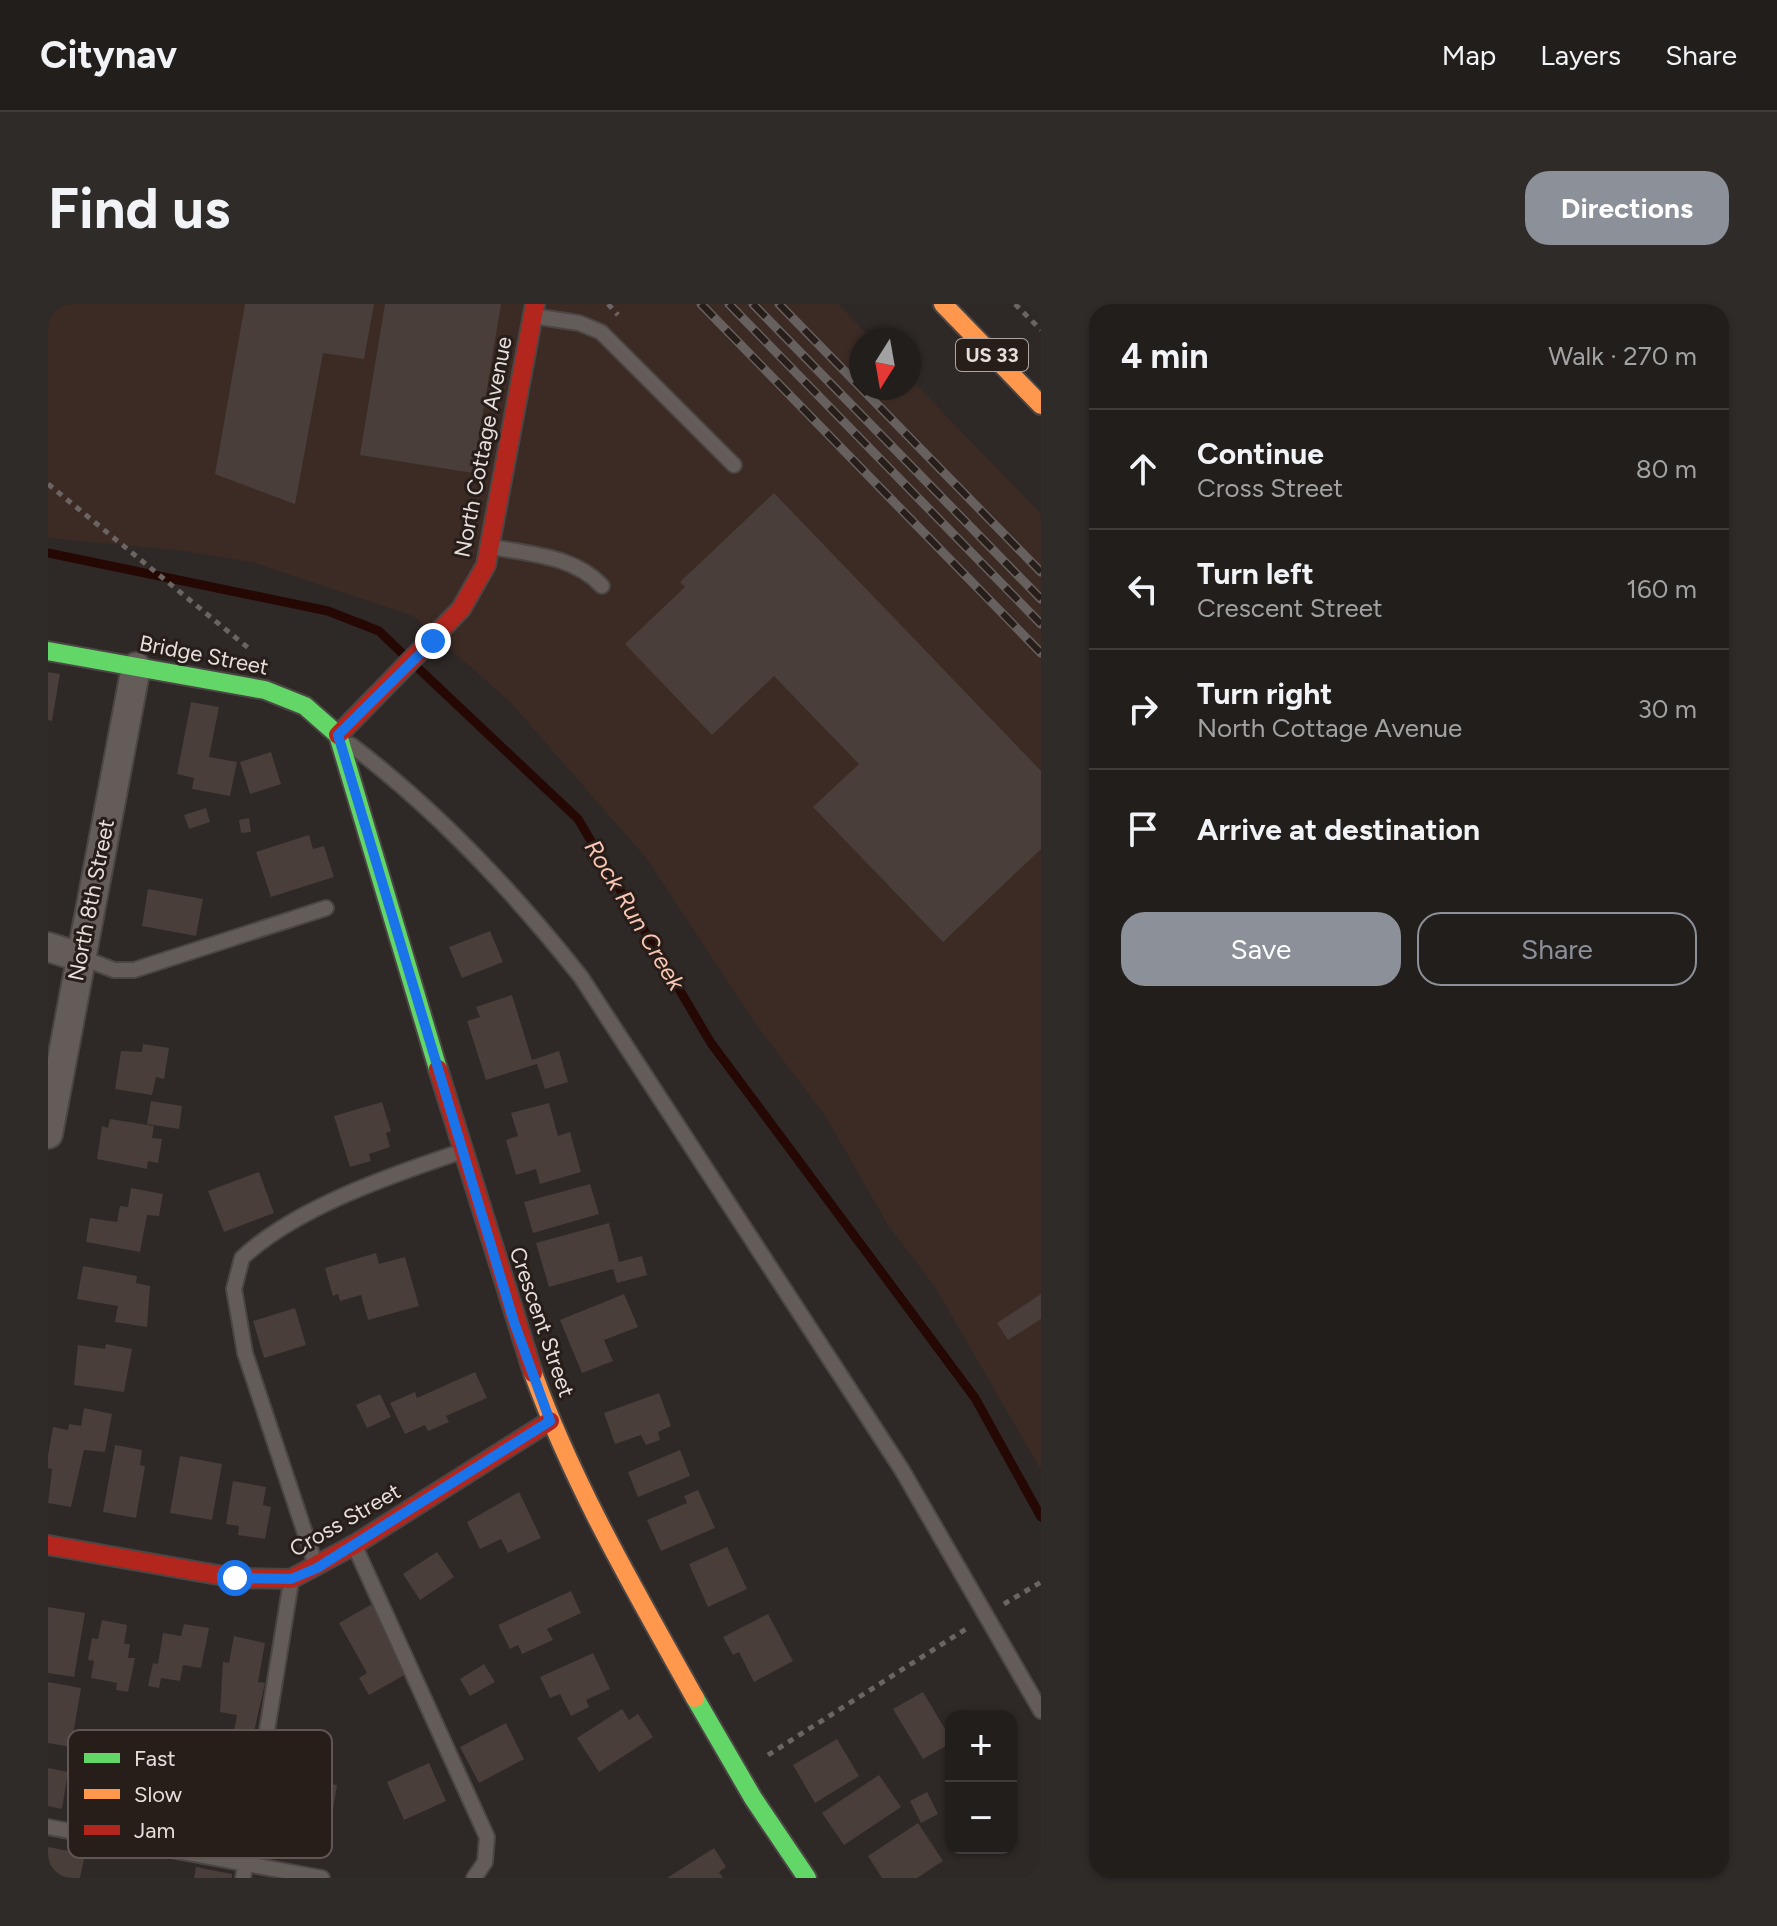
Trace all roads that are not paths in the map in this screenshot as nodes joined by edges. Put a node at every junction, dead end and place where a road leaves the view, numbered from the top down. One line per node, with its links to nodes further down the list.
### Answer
1 (943, 304): 3 (main road, US 33)
2 (534, 310): 4 (lane); 5 (main road, North Cottage Avenue)
3 (1041, 405)
4 (734, 465)
5 (492, 547): 6 (lane); 9 (main road, North Cottage Avenue)
6 (602, 586)
7 (48, 651): 8 (main road, Bridge Street)
8 (136, 667): 9 (main road, Bridge Street); 12 (street, North 8th Street)
9 (338, 735): 14 (main road, Crescent Street); 20 (lane)
10 (326, 908): 12 (lane)
11 (48, 947): 12 (street)
12 (80, 957): 13 (street, North 8th Street)
13 (48, 1134)
14 (462, 1152): 15 (main road, Crescent Street); 18 (lane)
15 (550, 1421): 17 (main road, Cross Street); 28 (main road, Crescent Street)
16 (48, 1545): 19 (main road, Cross Street)
17 (354, 1545): 18 (main road, Cross Street); 27 (lane)
18 (317, 1568): 19 (main road, Cross Street)
19 (291, 1579): 21 (lane)
20 (1041, 1711)
21 (267, 1730)
22 (48, 1827): 23 (lane)
23 (68, 1831)
24 (186, 1858): 25 (lane)
25 (244, 1871): 26 (lane)
26 (322, 1878)
27 (474, 1878)
28 (807, 1878)

